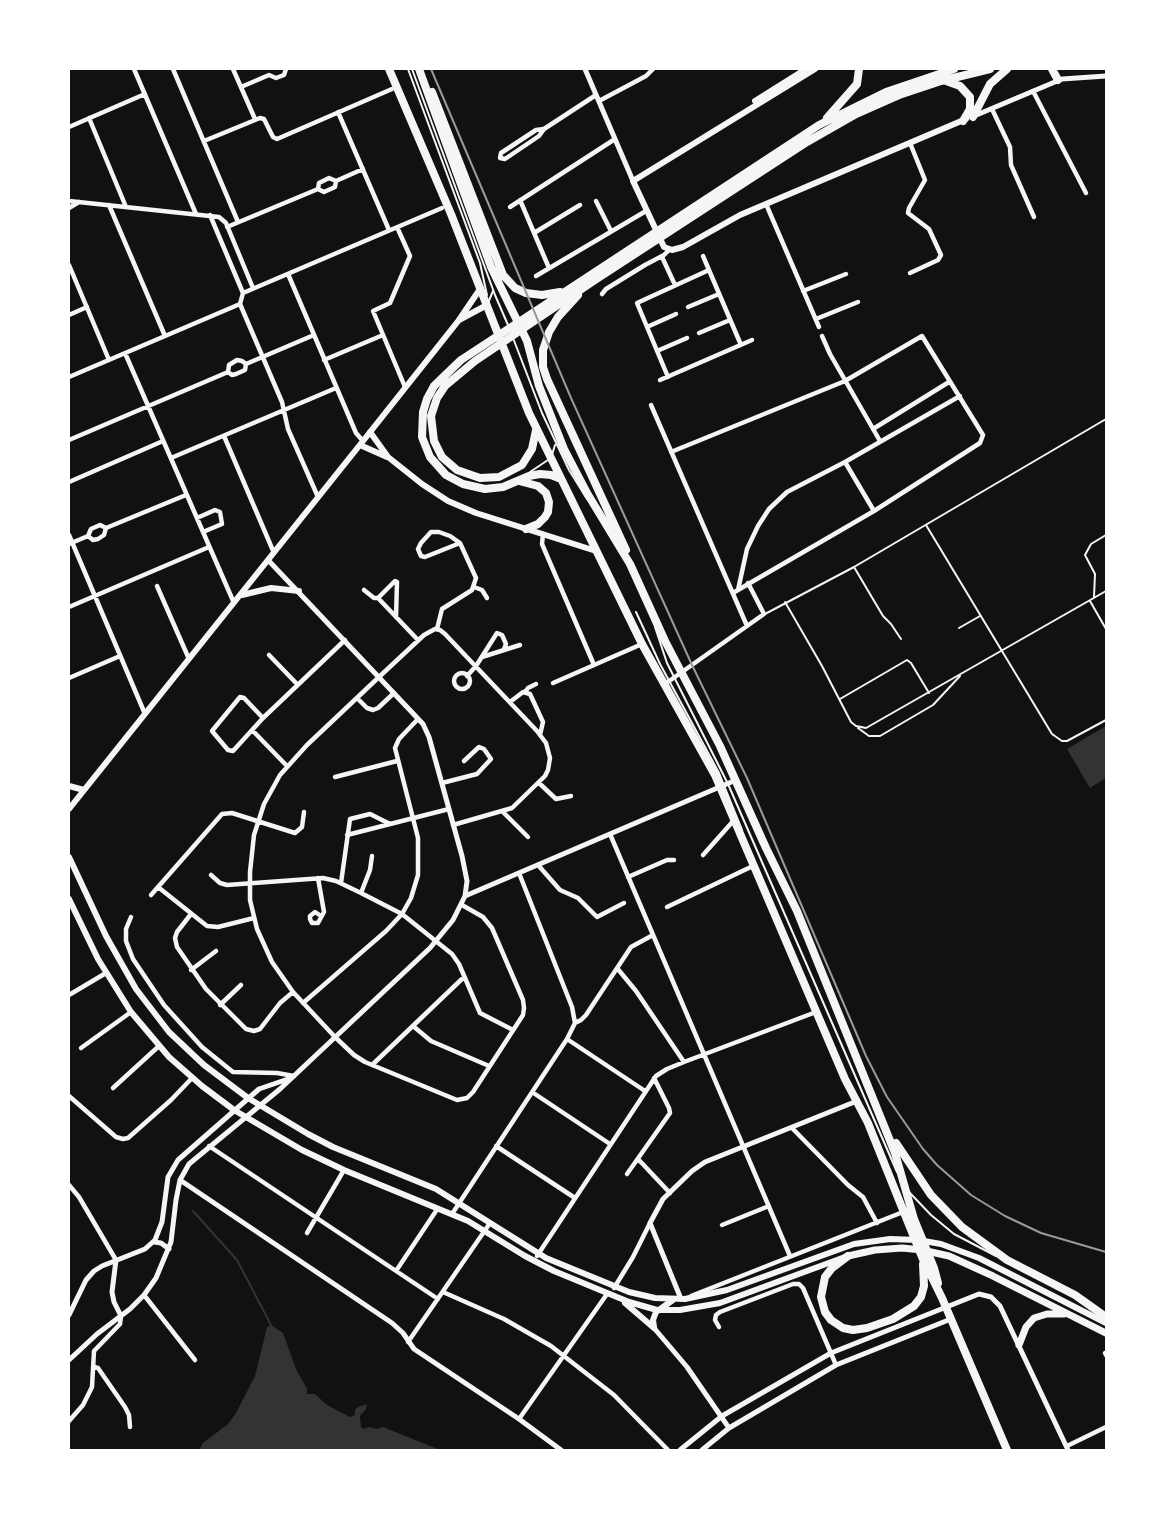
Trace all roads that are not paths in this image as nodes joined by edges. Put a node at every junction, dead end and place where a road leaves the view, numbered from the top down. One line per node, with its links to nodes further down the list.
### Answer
1 (134, 69): 25 (street)
2 (173, 69): 38 (street)
3 (233, 69): 22 (street)
4 (271, 69): 18 (street)
5 (286, 69): 18 (street)
6 (389, 69): 79 (highway)
7 (410, 69): 78 (lane); 87 (lane)
8 (420, 69): 84 (highway); 145 (highway)
9 (585, 69): 26 (street)
10 (653, 69): 26 (street)
11 (806, 69): 33 (main road)
12 (815, 69): 33 (main road)
13 (954, 69): 34 (highway)
14 (990, 69): 21 (highway)
15 (1007, 69): 29 (highway)
16 (1052, 69): 20 (highway)
17 (858, 70): 34 (highway)
18 (269, 75): 22 (street)
19 (1106, 76): 20 (street)
20 (1058, 80): 24 (street)
21 (941, 81): 32 (highway); 62 (highway)
22 (241, 87): 31 (street)
23 (392, 89): 28 (street)
24 (1033, 91): 27 (street); 42 (street)
25 (145, 94): 30 (street); 55 (street)
26 (597, 98): 36 (street); 37 (street)
27 (992, 109): 29 (street); 57 (street)
28 (338, 112): 31 (street); 40 (street)
29 (973, 117): 32 (main road)
30 (89, 118): 35 (street); 50 (street)
31 (255, 119): 38 (street)
32 (963, 121): 39 (main road)
33 (723, 124): 41 (main road)
34 (819, 125): 62 (highway)
35 (69, 127)
36 (544, 129): 36 (street)
37 (615, 139): 41 (street); 43 (street)
38 (204, 141): 58 (street)
39 (910, 143): 47 (main road); 72 (street)
40 (363, 169): 58 (street); 61 (street)
41 (633, 181): 54 (main road)
42 (1086, 193)
43 (520, 200): 51 (street); 64 (street)
44 (69, 201): 46 (street)
45 (596, 201): 63 (street)
46 (79, 202): 48 (street); 52 (street)
47 (766, 204): 66 (main road); 80 (street)
48 (109, 205): 50 (street); 100 (street)
49 (580, 205): 64 (street)
50 (126, 207): 55 (street)
51 (510, 207)
52 (69, 208)
53 (442, 208): 60 (street)
54 (646, 211): 63 (street); 66 (main road)
55 (196, 214): 56 (street)
56 (210, 215): 59 (street); 81 (street)
57 (1034, 217)
58 (238, 222): 59 (street)
59 (227, 227): 77 (street)
60 (397, 227): 61 (street); 99 (street)
61 (389, 230): 73 (street)
62 (664, 230): 65 (highway)
63 (611, 231): 70 (street)
64 (534, 233): 70 (street)
65 (652, 238): 84 (highway); 84 (highway)
66 (670, 249): 68 (street)
67 (703, 256): 71 (street)
68 (662, 257): 76 (street); 82 (street)
69 (69, 265): 88 (street)
70 (549, 268): 75 (street)
71 (709, 270): 76 (street); 83 (street)
72 (910, 273)
73 (288, 274): 77 (street); 98 (street)
74 (846, 274): 80 (street)
75 (536, 276)
76 (675, 285): 95 (street)
77 (253, 288): 81 (street)
78 (493, 289): 87 (lane); 132 (lane)
79 (480, 290): 87 (highway); 93 (main road)
80 (803, 291): 92 (street)
81 (243, 293): 86 (street)
82 (602, 294)
83 (719, 294): 89 (street); 94 (street)
84 (569, 296): 104 (highway); 161 (highway)
85 (858, 302): 92 (street)
86 (240, 304): 100 (street); 108 (street)
87 (487, 305): 93 (main road); 125 (highway)
88 (87, 307): 91 (street); 109 (street)
89 (688, 307)
90 (676, 314): 95 (street)
91 (69, 315)
92 (816, 319): 96 (street)
93 (459, 320): 118 (main road)
94 (730, 320): 97 (street); 105 (street)
95 (646, 327): 106 (street)
96 (819, 327)
97 (699, 333)
98 (314, 335): 108 (street); 110 (street)
99 (383, 335): 110 (street); 118 (street)
100 (165, 336): 107 (street)
101 (822, 336): 116 (street)
102 (687, 338): 106 (street)
103 (752, 340): 105 (street)
104 (493, 344): 125 (highway); 140 (highway)
105 (741, 345): 114 (street)
106 (657, 351): 114 (street)
107 (125, 353): 109 (street); 122 (street)
108 (262, 357): 111 (street); 123 (street)
109 (109, 360): 113 (street)
110 (324, 360): 119 (street)
111 (246, 364): 112 (street); 112 (street)
112 (228, 372): 122 (street)
113 (69, 377)
114 (668, 377): 115 (street)
115 (660, 380)
116 (845, 381): 117 (street); 126 (street); 134 (street)
117 (949, 382): 120 (street); 126 (street)
118 (405, 387): 127 (main road)
119 (336, 388): 123 (street); 133 (street)
120 (960, 396): 131 (street); 144 (street)
121 (651, 405): 134 (street)
122 (148, 406): 129 (street); 130 (street)
123 (284, 410): 128 (street); 143 (street)
124 (1106, 419): 147 (lane)
125 (536, 428): 137 (highway)
126 (873, 429): 131 (street)
127 (370, 432): 133 (main road); 135 (main road)
128 (224, 436): 136 (street); 159 (street)
129 (69, 440)
130 (163, 441): 136 (street); 141 (street)
131 (880, 441): 138 (street)
132 (555, 442): 137 (lane); 145 (lane)
133 (361, 443): 135 (main road); 143 (main road)
134 (671, 452): 169 (street)
135 (388, 457): 149 (main road)
136 (171, 458): 142 (street)
137 (551, 458): 139 (highway); 140 (lane)
138 (845, 462): 144 (street); 169 (street)
139 (561, 479): 140 (highway); 158 (highway)
140 (520, 480): 149 (highway)
141 (69, 482)
142 (186, 495): 146 (street); 148 (street)
143 (318, 497): 159 (main road)
144 (874, 511): 163 (street)
145 (601, 514): 161 (highway)
146 (197, 518): 150 (street); 150 (street)
147 (926, 525): 162 (lane); 182 (lane)
148 (106, 528): 154 (street); 154 (street)
149 (526, 529): 151 (main road)
150 (203, 532): 157 (street)
151 (543, 534): 158 (main road); 199 (street)
152 (69, 535): 156 (street)
153 (1106, 535): 172 (lane)
154 (88, 536): 156 (street)
155 (460, 543): 155 (street); 165 (street)
156 (71, 544): 170 (street)
157 (209, 547): 170 (street); 177 (street)
158 (596, 551): 191 (highway)
159 (274, 553): 160 (main road)
160 (268, 560): 167 (street); 171 (main road)
161 (630, 564): 180 (highway)
162 (854, 567): 176 (lane); 188 (lane)
163 (748, 583): 169 (street); 181 (street)
164 (157, 586): 198 (street)
165 (474, 587): 174 (street); 186 (street)
166 (364, 590): 173 (street)
167 (298, 591): 171 (main road); 189 (street)
168 (1106, 591): 172 (lane)
169 (735, 592): 184 (street)
170 (95, 596): 178 (street); 196 (street)
171 (239, 596): 177 (main road)
172 (1094, 597): 175 (lane)
173 (378, 598): 183 (street); 183 (street)
174 (487, 598)
175 (1089, 600): 187 (lane); 194 (lane)
176 (785, 602): 181 (lane); 214 (lane)
177 (234, 603): 198 (main road)
178 (69, 607)
179 (636, 612): 206 (lane)
180 (652, 614): 201 (highway); 206 (lane)
181 (764, 614): 184 (street)
182 (981, 616): 185 (lane); 194 (lane)
183 (396, 617): 190 (street)
184 (747, 626): 201 (street)
185 (959, 628)
186 (437, 629): 190 (street); 200 (street)
187 (1106, 629)
188 (901, 639)
189 (345, 640): 204 (street); 208 (street)
190 (418, 640): 204 (street)
191 (642, 644): 199 (street); 206 (highway)
192 (520, 645): 193 (street)
193 (504, 649): 197 (street); 197 (street)
194 (1001, 650): 202 (lane); 219 (lane)
195 (269, 655): 208 (street)
196 (120, 656): 205 (street); 216 (street)
197 (482, 657): 200 (street)
198 (189, 659): 216 (main road)
199 (594, 665): 207 (street)
200 (476, 666): 203 (street); 215 (street)
201 (682, 672): 206 (street); 229 (highway)
202 (964, 672): 212 (lane); 220 (lane)
203 (467, 676)
204 (379, 677): 211 (street); 213 (street)
205 (69, 678)
206 (669, 680): 229 (lane); 229 (highway)
207 (553, 683)
208 (297, 684): 217 (street)
209 (536, 684): 210 (street)
210 (525, 692): 215 (street); 222 (street)
211 (394, 693): 213 (street); 218 (street)
212 (929, 693): 214 (lane); 220 (lane)
213 (357, 698): 225 (street)
214 (840, 699): 220 (lane)
215 (510, 702): 222 (street)
216 (145, 714): 231 (main road)
217 (263, 718): 221 (street); 221 (street)
218 (418, 719): 223 (street); 227 (street)
219 (1106, 720)
220 (856, 726)
221 (252, 730): 225 (street)
222 (540, 735): 228 (street)
223 (398, 761): 226 (street); 237 (street)
224 (464, 761): 227 (street)
225 (287, 766): 239 (street)
226 (335, 777)
227 (442, 783): 233 (street)
228 (539, 783): 232 (street); 236 (street)
229 (728, 784): 238 (highway); 242 (street); 246 (lane); 307 (highway); 319 (lane)
230 (69, 786): 231 (main road)
231 (84, 790): 234 (main road)
232 (571, 796)
233 (449, 808): 237 (street); 241 (street)
234 (69, 809)
235 (304, 812): 239 (street)
236 (503, 812): 241 (street); 244 (street)
237 (414, 818): 240 (street); 267 (street)
238 (735, 819): 245 (street); 246 (highway)
239 (257, 822): 256 (street); 258 (street)
240 (390, 824): 243 (street); 243 (street)
241 (453, 825): 261 (street)
242 (610, 834): 250 (street); 254 (street)
243 (347, 835): 257 (street)
244 (528, 837)
245 (703, 855)
246 (750, 855): 251 (highway)
247 (69, 856): 303 (main road)
248 (372, 856): 259 (street)
249 (674, 860): 254 (street)
250 (538, 865): 252 (street); 263 (street)
251 (755, 865): 265 (street); 284 (highway)
252 (519, 873): 261 (street); 285 (street)
253 (211, 875): 256 (street)
254 (628, 877): 271 (street)
255 (318, 878): 256 (street); 257 (street); 268 (street)
256 (249, 883): 270 (street)
257 (341, 884): 259 (street)
258 (158, 887): 260 (street); 266 (street)
259 (361, 893): 267 (street)
260 (151, 896)
261 (465, 896): 264 (street)
262 (69, 898): 276 (main road)
263 (624, 903)
264 (462, 905): 272 (street); 287 (street)
265 (667, 907)
266 (191, 914): 270 (street); 275 (street)
267 (402, 914): 272 (street); 281 (street)
268 (321, 916)
269 (131, 917): 296 (street)
270 (254, 918): 279 (street)
271 (653, 935): 274 (street); 292 (street)
272 (435, 942): 277 (street); 288 (street)
273 (216, 951): 275 (street)
274 (617, 968): 285 (street); 293 (street)
275 (191, 970): 282 (street)
276 (106, 973): 280 (street); 283 (main road)
277 (464, 977): 286 (street); 287 (street)
278 (241, 985): 282 (street)
279 (293, 992): 281 (street); 282 (street)
280 (69, 995)
281 (303, 1003): 288 (street)
282 (220, 1005)
283 (131, 1012): 290 (main road); 291 (street)
284 (816, 1012): 292 (street); 304 (highway)
285 (574, 1023): 289 (street)
286 (413, 1026): 294 (street); 295 (street)
287 (513, 1030): 295 (street)
288 (335, 1037): 294 (street); 296 (street)
289 (567, 1039): 300 (street); 301 (street)
290 (159, 1046): 297 (main road); 299 (street)
291 (81, 1048)
292 (704, 1054): 293 (street); 313 (street)
293 (684, 1062): 298 (street)
294 (372, 1065): 295 (street)
295 (489, 1066)
296 (293, 1077): 303 (street); 305 (street)
297 (192, 1078): 302 (street); 306 (main road)
298 (654, 1078): 300 (street); 314 (street)
299 (113, 1088)
300 (645, 1091): 310 (street)
301 (532, 1092): 310 (street); 312 (street)
302 (69, 1096)
303 (248, 1098): 305 (main road); 306 (street)
304 (857, 1101): 309 (street); 325 (highway)
305 (260, 1105): 308 (street); 322 (main road)
306 (234, 1110): 308 (main road); 335 (street)
307 (880, 1114): 319 (highway); 342 (highway)
308 (245, 1117): 311 (street); 315 (main road)
309 (792, 1128): 313 (street); 330 (street)
310 (610, 1144): 321 (street)
311 (209, 1146): 317 (street); 327 (street)
312 (496, 1146): 321 (street); 322 (street)
313 (744, 1147): 320 (street); 323 (street)
314 (638, 1159): 316 (street); 320 (street)
315 (344, 1170): 324 (main road); 327 (street)
316 (627, 1174)
317 (180, 1180): 336 (street); 364 (street)
318 (69, 1185): 341 (street)
319 (906, 1188): 333 (highway); 342 (lane)
320 (670, 1193): 329 (street)
321 (575, 1198): 337 (street)
322 (459, 1203): 326 (street); 328 (main road)
323 (769, 1206): 331 (street); 338 (street)
324 (438, 1208): 326 (main road); 344 (street)
325 (903, 1212): 330 (street); 333 (highway)
326 (452, 1214): 332 (main road)
327 (316, 1217): 334 (street); 344 (street)
328 (489, 1223): 332 (street); 337 (main road)
329 (650, 1223): 345 (street); 352 (street)
330 (877, 1223): 338 (street)
331 (722, 1225)
332 (484, 1230): 343 (main road); 346 (street)
333 (915, 1230): 340 (highway)
334 (306, 1233)
335 (154, 1242): 336 (street); 341 (street)
336 (169, 1249): 348 (street)
337 (539, 1254): 343 (street); 345 (main road)
338 (790, 1256): 352 (street)
339 (848, 1256): 340 (highway); 354 (main road); 356 (main road)
340 (926, 1257): 353 (highway)
341 (116, 1260): 355 (street); 357 (street)
342 (1006, 1260): 358 (highway)
343 (534, 1261): 347 (main road)
344 (396, 1271): 349 (street)
345 (614, 1288): 351 (main road)
346 (443, 1292): 349 (street); 367 (street)
347 (607, 1294): 350 (main road); 367 (street)
348 (144, 1295): 357 (street); 369 (street)
349 (438, 1299): 364 (street)
350 (620, 1299): 354 (main road); 362 (main road)
351 (674, 1299): 352 (main road); 354 (main road)
352 (683, 1299): 360 (main road)
353 (946, 1306): 359 (highway); 365 (street); 366 (street)
354 (657, 1310): 362 (main road)
355 (69, 1315)
356 (1070, 1315): 363 (main road); 365 (main road)
357 (121, 1316): 368 (street); 371 (street)
358 (1106, 1317)
359 (951, 1319): 370 (street); 383 (highway)
360 (1106, 1323)
361 (719, 1327): 366 (street)
362 (654, 1328): 372 (street)
363 (1106, 1333)
364 (408, 1342): 373 (street)
365 (1019, 1345): 378 (street)
366 (831, 1353): 370 (street); 372 (street)
367 (564, 1356): 373 (street); 380 (street)
368 (69, 1360)
369 (195, 1360)
370 (836, 1365): 376 (street)
371 (94, 1367): 374 (street); 375 (street)
372 (722, 1416): 376 (street); 381 (street)
373 (519, 1419): 379 (street)
374 (69, 1421)
375 (130, 1427)
376 (729, 1428): 382 (street)
377 (1105, 1429): 378 (street)
378 (1067, 1448)
379 (561, 1450)
380 (668, 1450)
381 (680, 1450)
382 (702, 1450)
383 (1007, 1450)

